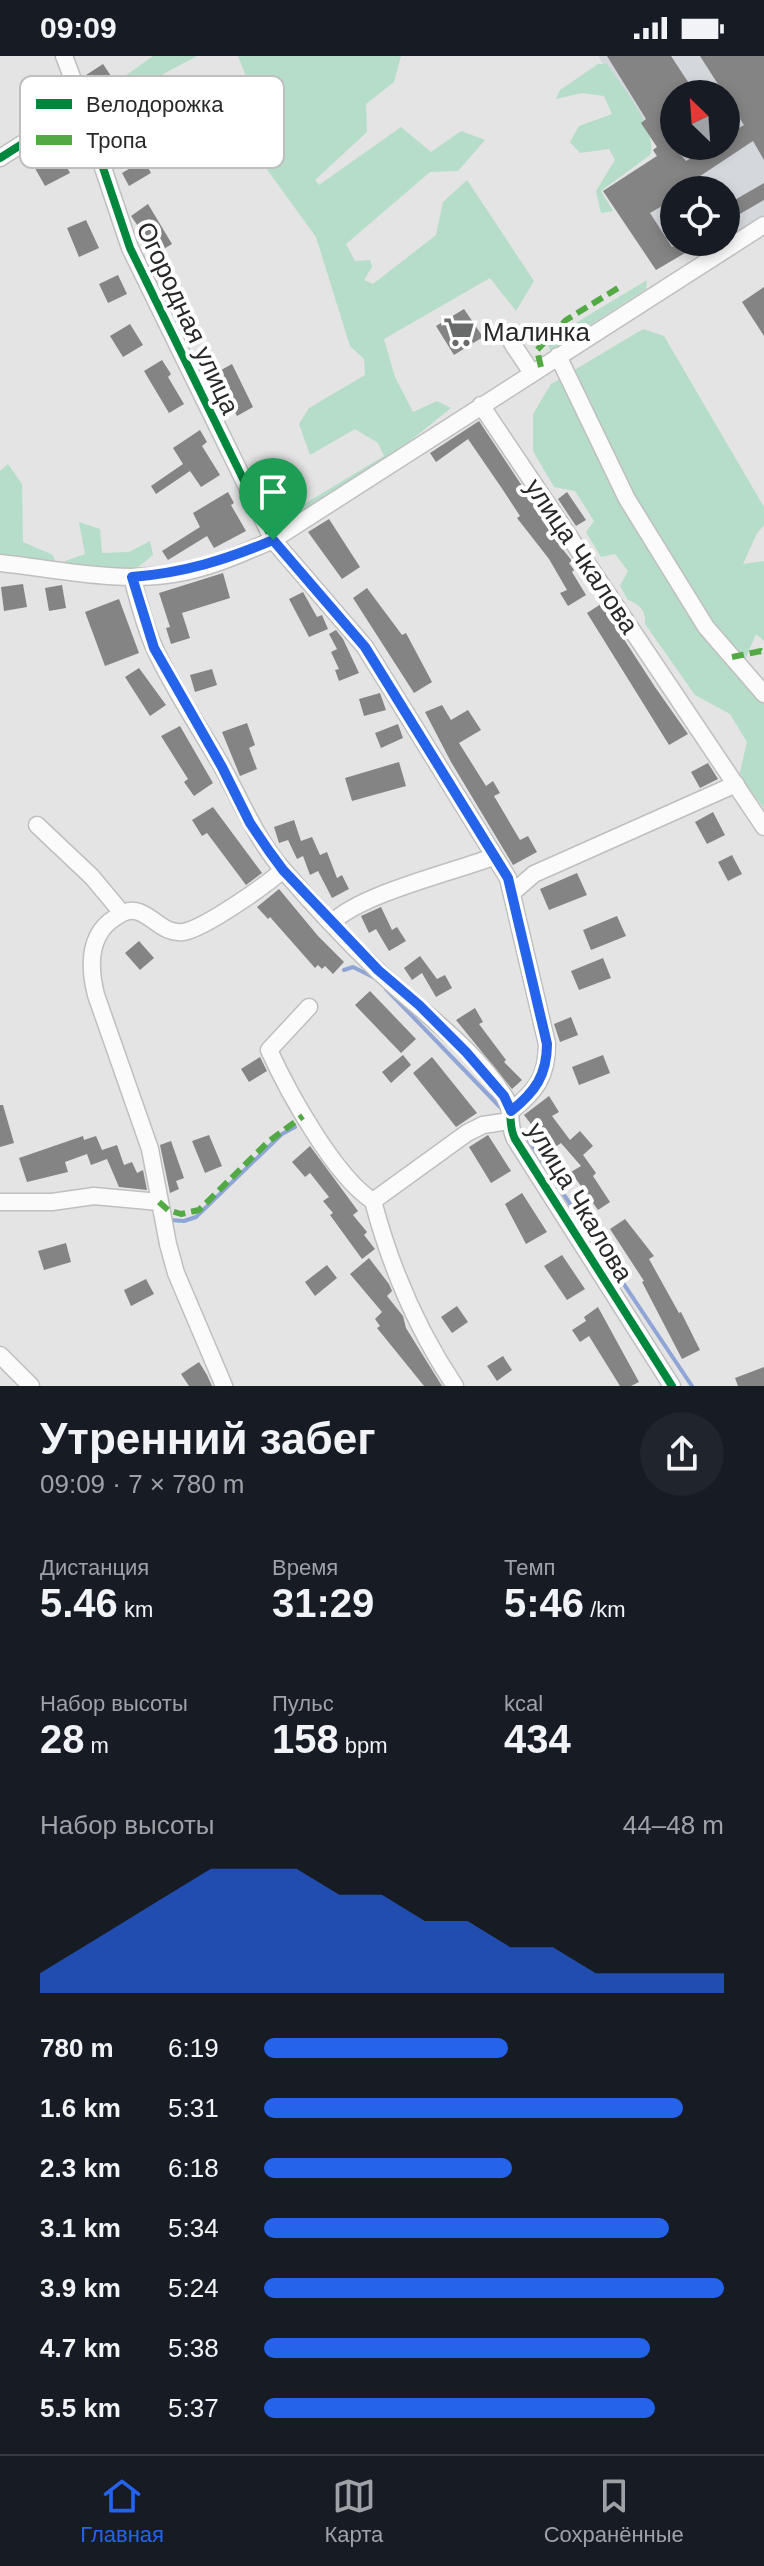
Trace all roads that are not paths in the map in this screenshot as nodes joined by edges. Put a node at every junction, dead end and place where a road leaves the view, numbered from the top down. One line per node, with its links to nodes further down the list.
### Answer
1 (64, 56): 2 (street)
2 (72, 76)
3 (20, 145): 4 (street)
4 (0, 158)
5 (103, 168): 11 (street, Огородная улица)
6 (764, 225): 8 (street)
7 (512, 343): 9 (street)
8 (558, 356): 9 (street); 14 (street)
9 (532, 373): 10 (street)
10 (481, 405): 11 (street); 15 (street, улица Чкалова)
11 (273, 540): 13 (street); 18 (street, Огородная улица)
12 (0, 563): 13 (street)
13 (132, 577): 19 (street, улица Чкалова)
14 (764, 694)
15 (736, 784): 17 (street, улица Чкалова); 20 (street)
16 (37, 825): 21 (street)
17 (764, 827)
18 (493, 857): 20 (street, Огородная улица); 22 (street)
19 (283, 870): 21 (street); 22 (street, улица Чкалова)
20 (510, 885): 24 (street, улица Чкалова)
21 (122, 913): 27 (street)
22 (332, 923): 24 (street, улица Чкалова)
23 (309, 1007): 25 (street)
24 (510, 1116): 25 (street); 32 (street, улица Чкалова)
25 (373, 1201): 31 (street)
26 (0, 1202): 27 (street)
27 (159, 1202): 30 (street)
28 (0, 1355): 29 (street)
29 (31, 1386)
30 (224, 1386)
31 (455, 1386)
32 (672, 1386)

